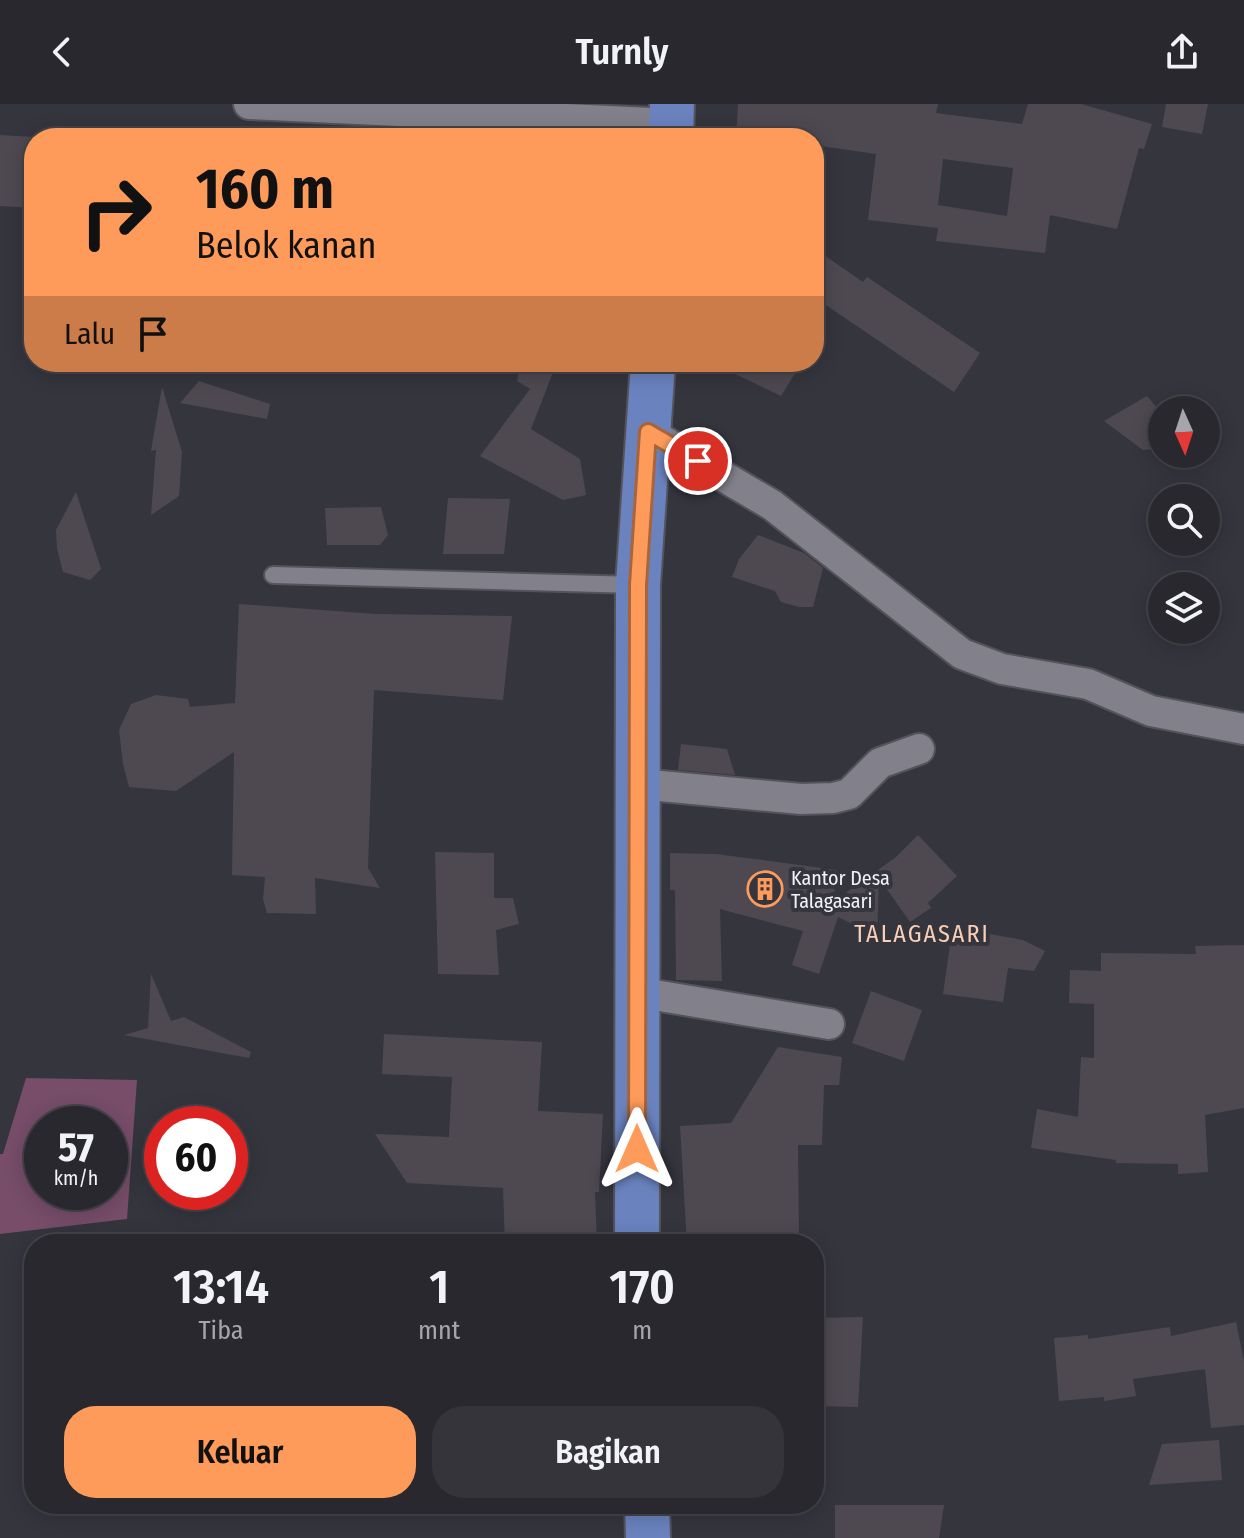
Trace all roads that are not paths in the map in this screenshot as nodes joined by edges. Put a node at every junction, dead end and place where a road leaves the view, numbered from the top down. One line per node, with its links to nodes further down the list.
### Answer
1 (249, 104): 2 (street)
2 (671, 122)
3 (652, 372): 4 (main road)
4 (648, 432): 6 (main road); 7 (street)
5 (273, 575): 6 (lane)
6 (638, 585): 9 (main road)
7 (1244, 729)
8 (919, 749): 9 (street)
9 (639, 784): 10 (main road)
10 (636, 992): 11 (street); 12 (main road)
11 (829, 1024)
12 (637, 1234)
13 (647, 1514): 14 (main road)
14 (648, 1538)

